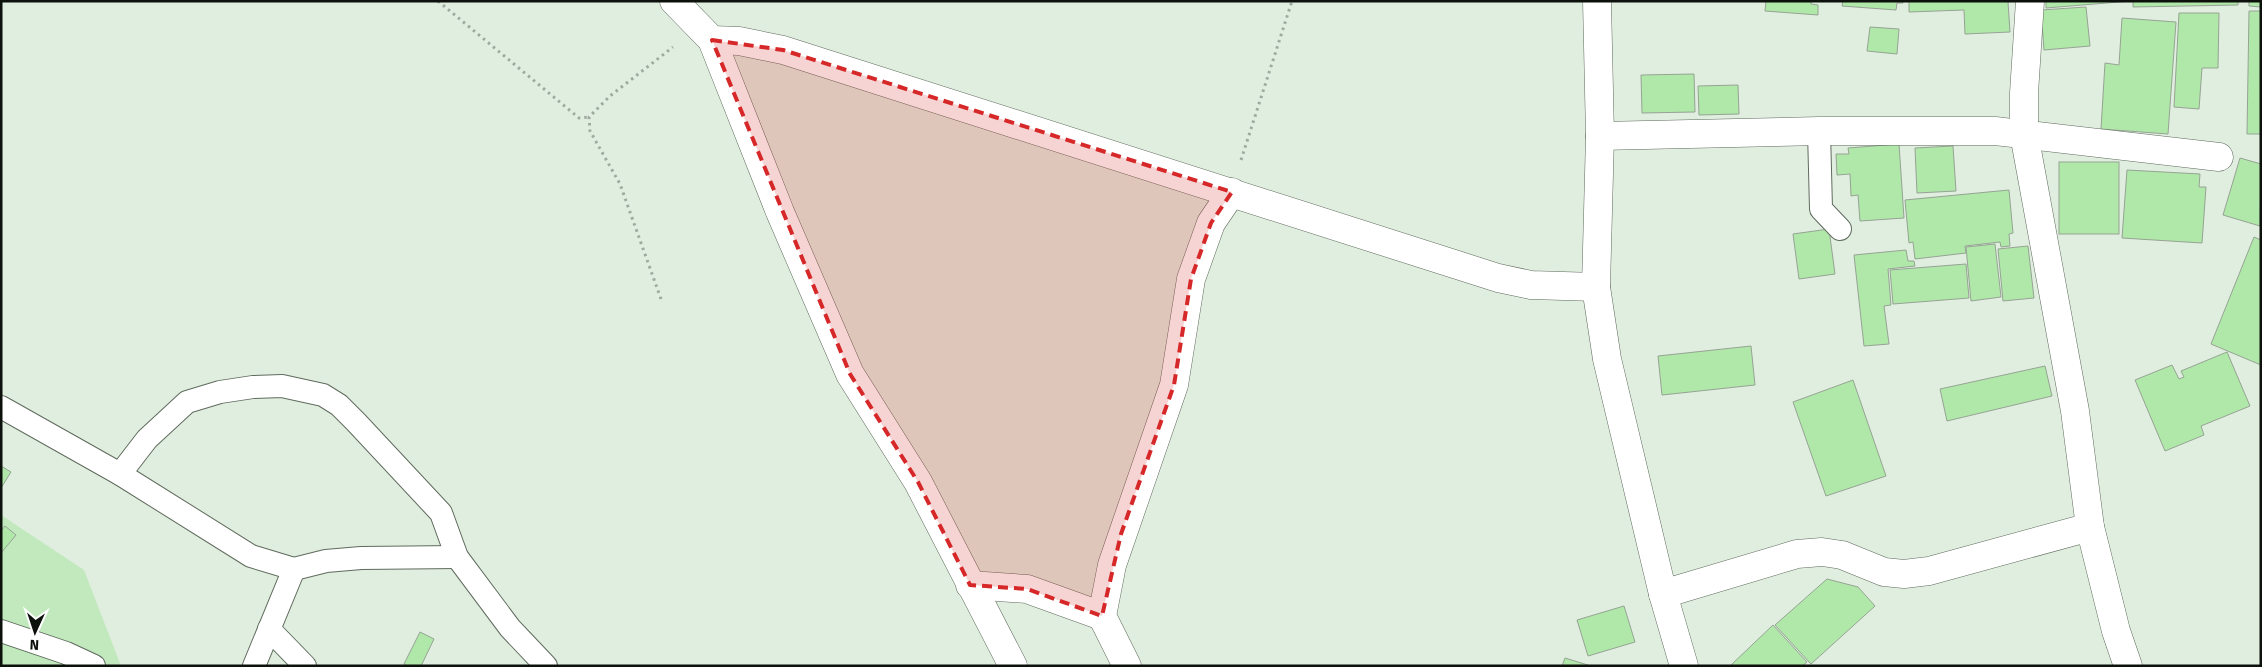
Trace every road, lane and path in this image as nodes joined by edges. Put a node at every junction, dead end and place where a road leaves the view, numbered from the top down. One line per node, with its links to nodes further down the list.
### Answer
1 (438, 1): 7 (path)
2 (674, 1): 6 (street)
3 (1292, 1): 12 (path)
4 (1597, 1): 10 (street)
5 (2030, 1): 9 (street)
6 (705, 33): 7 (path); 12 (street); 21 (street)
7 (589, 117): 15 (path)
8 (1820, 131): 9 (street); 10 (street); 13 (lane)
9 (2024, 134): 11 (street); 18 (street)
10 (1600, 136): 14 (street)
11 (2219, 157)
12 (1232, 192): 14 (street); 23 (street)
13 (1840, 229)
14 (1596, 287): 22 (street)
15 (661, 299)
16 (1, 407): 17 (lane)
17 (120, 474): 19 (lane); 20 (lane)
18 (2090, 527): 22 (street); 33 (street)
19 (457, 556): 20 (lane); 29 (lane)
20 (294, 568): 24 (lane)
21 (970, 585): 23 (street); 30 (street)
22 (1663, 594): 32 (street)
23 (1102, 616): 31 (street)
24 (269, 629): 27 (lane); 28 (lane)
25 (1, 630): 26 (lane)
26 (94, 666)
27 (254, 666)
28 (305, 666)
29 (546, 666)
30 (1013, 666)
31 (1127, 666)
32 (1684, 666)
33 (2128, 666)

